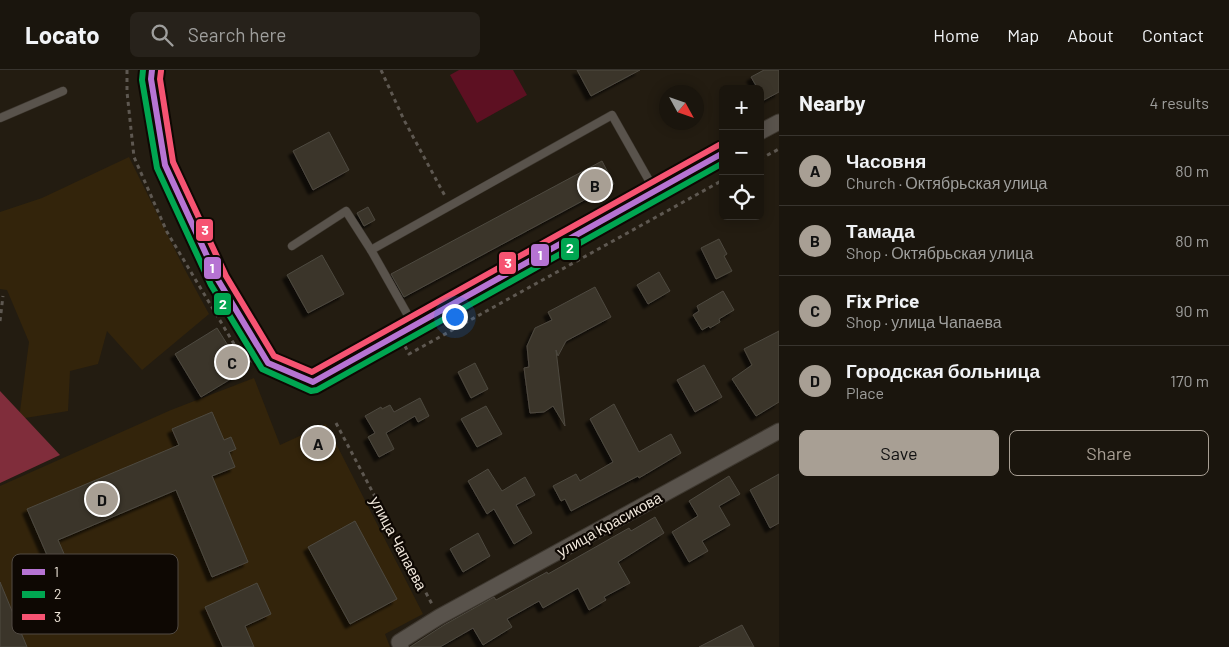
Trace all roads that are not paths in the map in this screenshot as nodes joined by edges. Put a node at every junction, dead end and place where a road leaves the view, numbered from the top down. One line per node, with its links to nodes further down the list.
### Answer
1 (152, 70): 10 (street)
2 (63, 91): 3 (lane)
3 (0, 118)
4 (779, 122): 5 (street)
5 (764, 130)
6 (719, 155): 7 (street)
7 (655, 191): 9 (lane); 10 (street)
8 (292, 246): 9 (lane)
9 (371, 250): 10 (lane)
10 (414, 326)
11 (779, 431): 12 (street, улица Красикова)
12 (401, 647)

